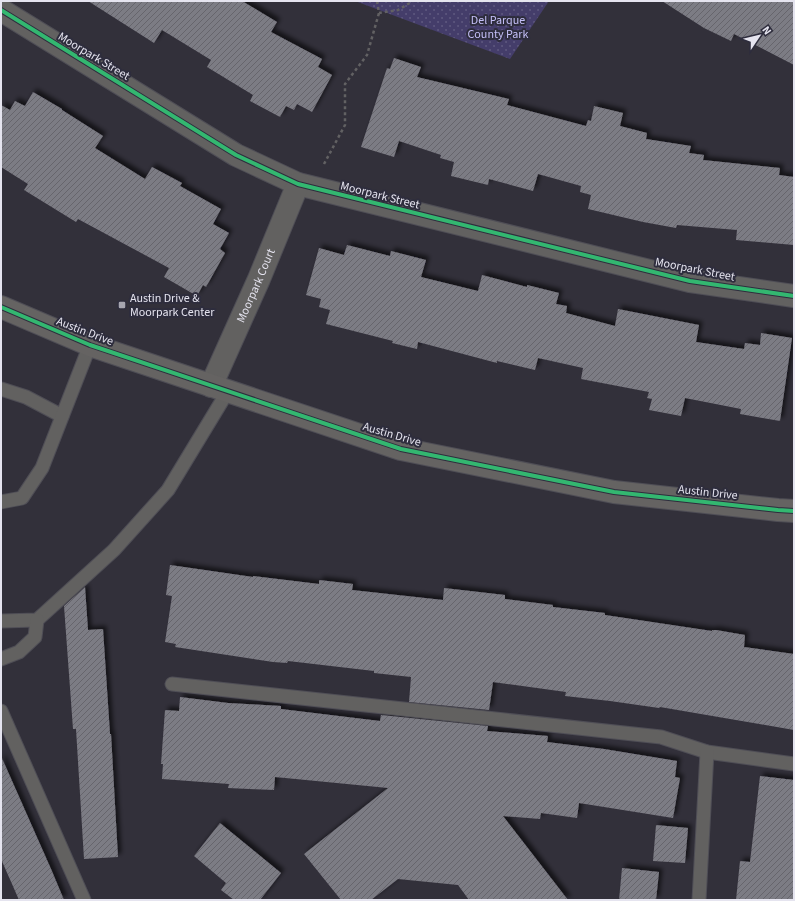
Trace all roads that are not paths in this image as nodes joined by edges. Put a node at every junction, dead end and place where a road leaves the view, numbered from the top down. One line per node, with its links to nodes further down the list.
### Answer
1 (1, 10): 2 (street, Moorpark Street)
2 (304, 186): 3 (street, Moorpark Street); 6 (street, Moorpark Court)
3 (794, 296)
4 (1, 307): 5 (main road, Austin Drive)
5 (90, 345): 6 (main road, Austin Drive); 8 (lane)
6 (220, 388): 10 (main road, Austin Drive); 11 (lane)
7 (1, 389): 8 (lane)
8 (62, 416): 9 (lane)
9 (1, 502)
10 (794, 511)
11 (37, 620): 12 (lane); 13 (lane)
12 (1, 621)
13 (1, 659)
14 (172, 684): 16 (lane)
15 (1, 711): 18 (lane)
16 (707, 752): 17 (lane); 19 (lane)
17 (794, 764)
18 (84, 900)
19 (699, 900)

